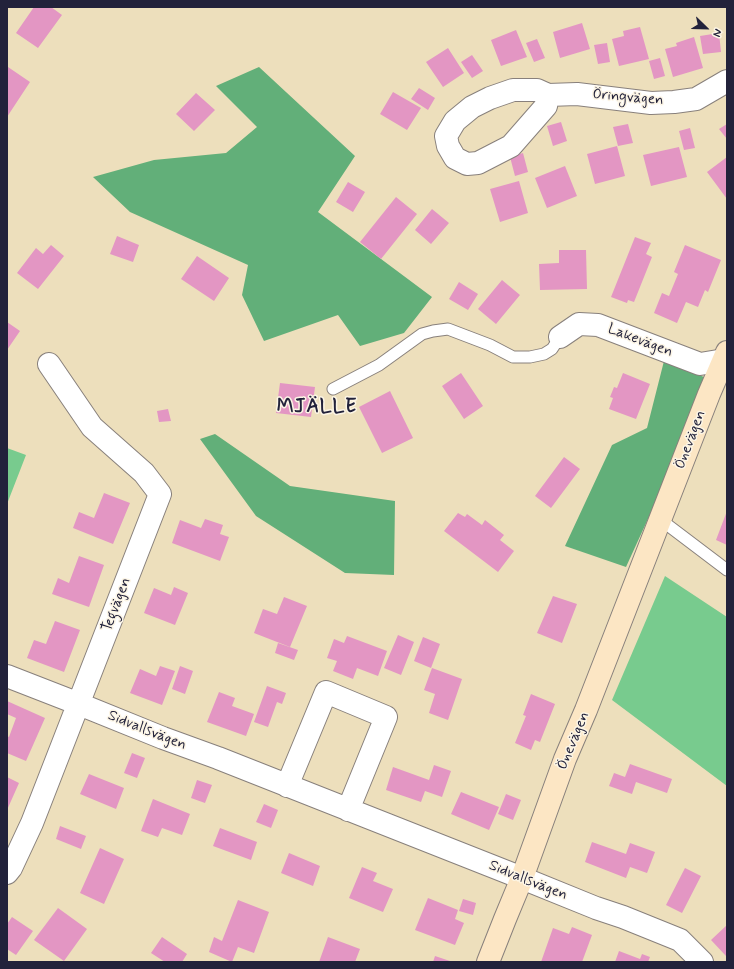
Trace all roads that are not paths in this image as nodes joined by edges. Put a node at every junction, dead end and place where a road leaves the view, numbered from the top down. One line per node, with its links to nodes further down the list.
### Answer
1 (727, 80): 2 (street, Öringvägen)
2 (548, 95)
3 (560, 337): 4 (street, Lakevägen); 6 (lane)
4 (726, 358): 7 (street, Önevägen)
5 (49, 364): 10 (street, Tegvägen)
6 (333, 389)
7 (661, 520): 8 (lane); 14 (street, Önevägen)
8 (727, 570)
9 (7, 676): 10 (street, Sidvallsvägen)
10 (79, 704): 11 (street, Sidvallsvägen); 13 (street, Tegvägen)
11 (286, 786): 12 (street, Sidvallsvägen); 12 (street)
12 (348, 810): 14 (street, Sidvallsvägen)
13 (7, 873)
14 (522, 878): 15 (street, Önevägen); 16 (street, Sidvallsvägen)
15 (488, 962)
16 (702, 962)

